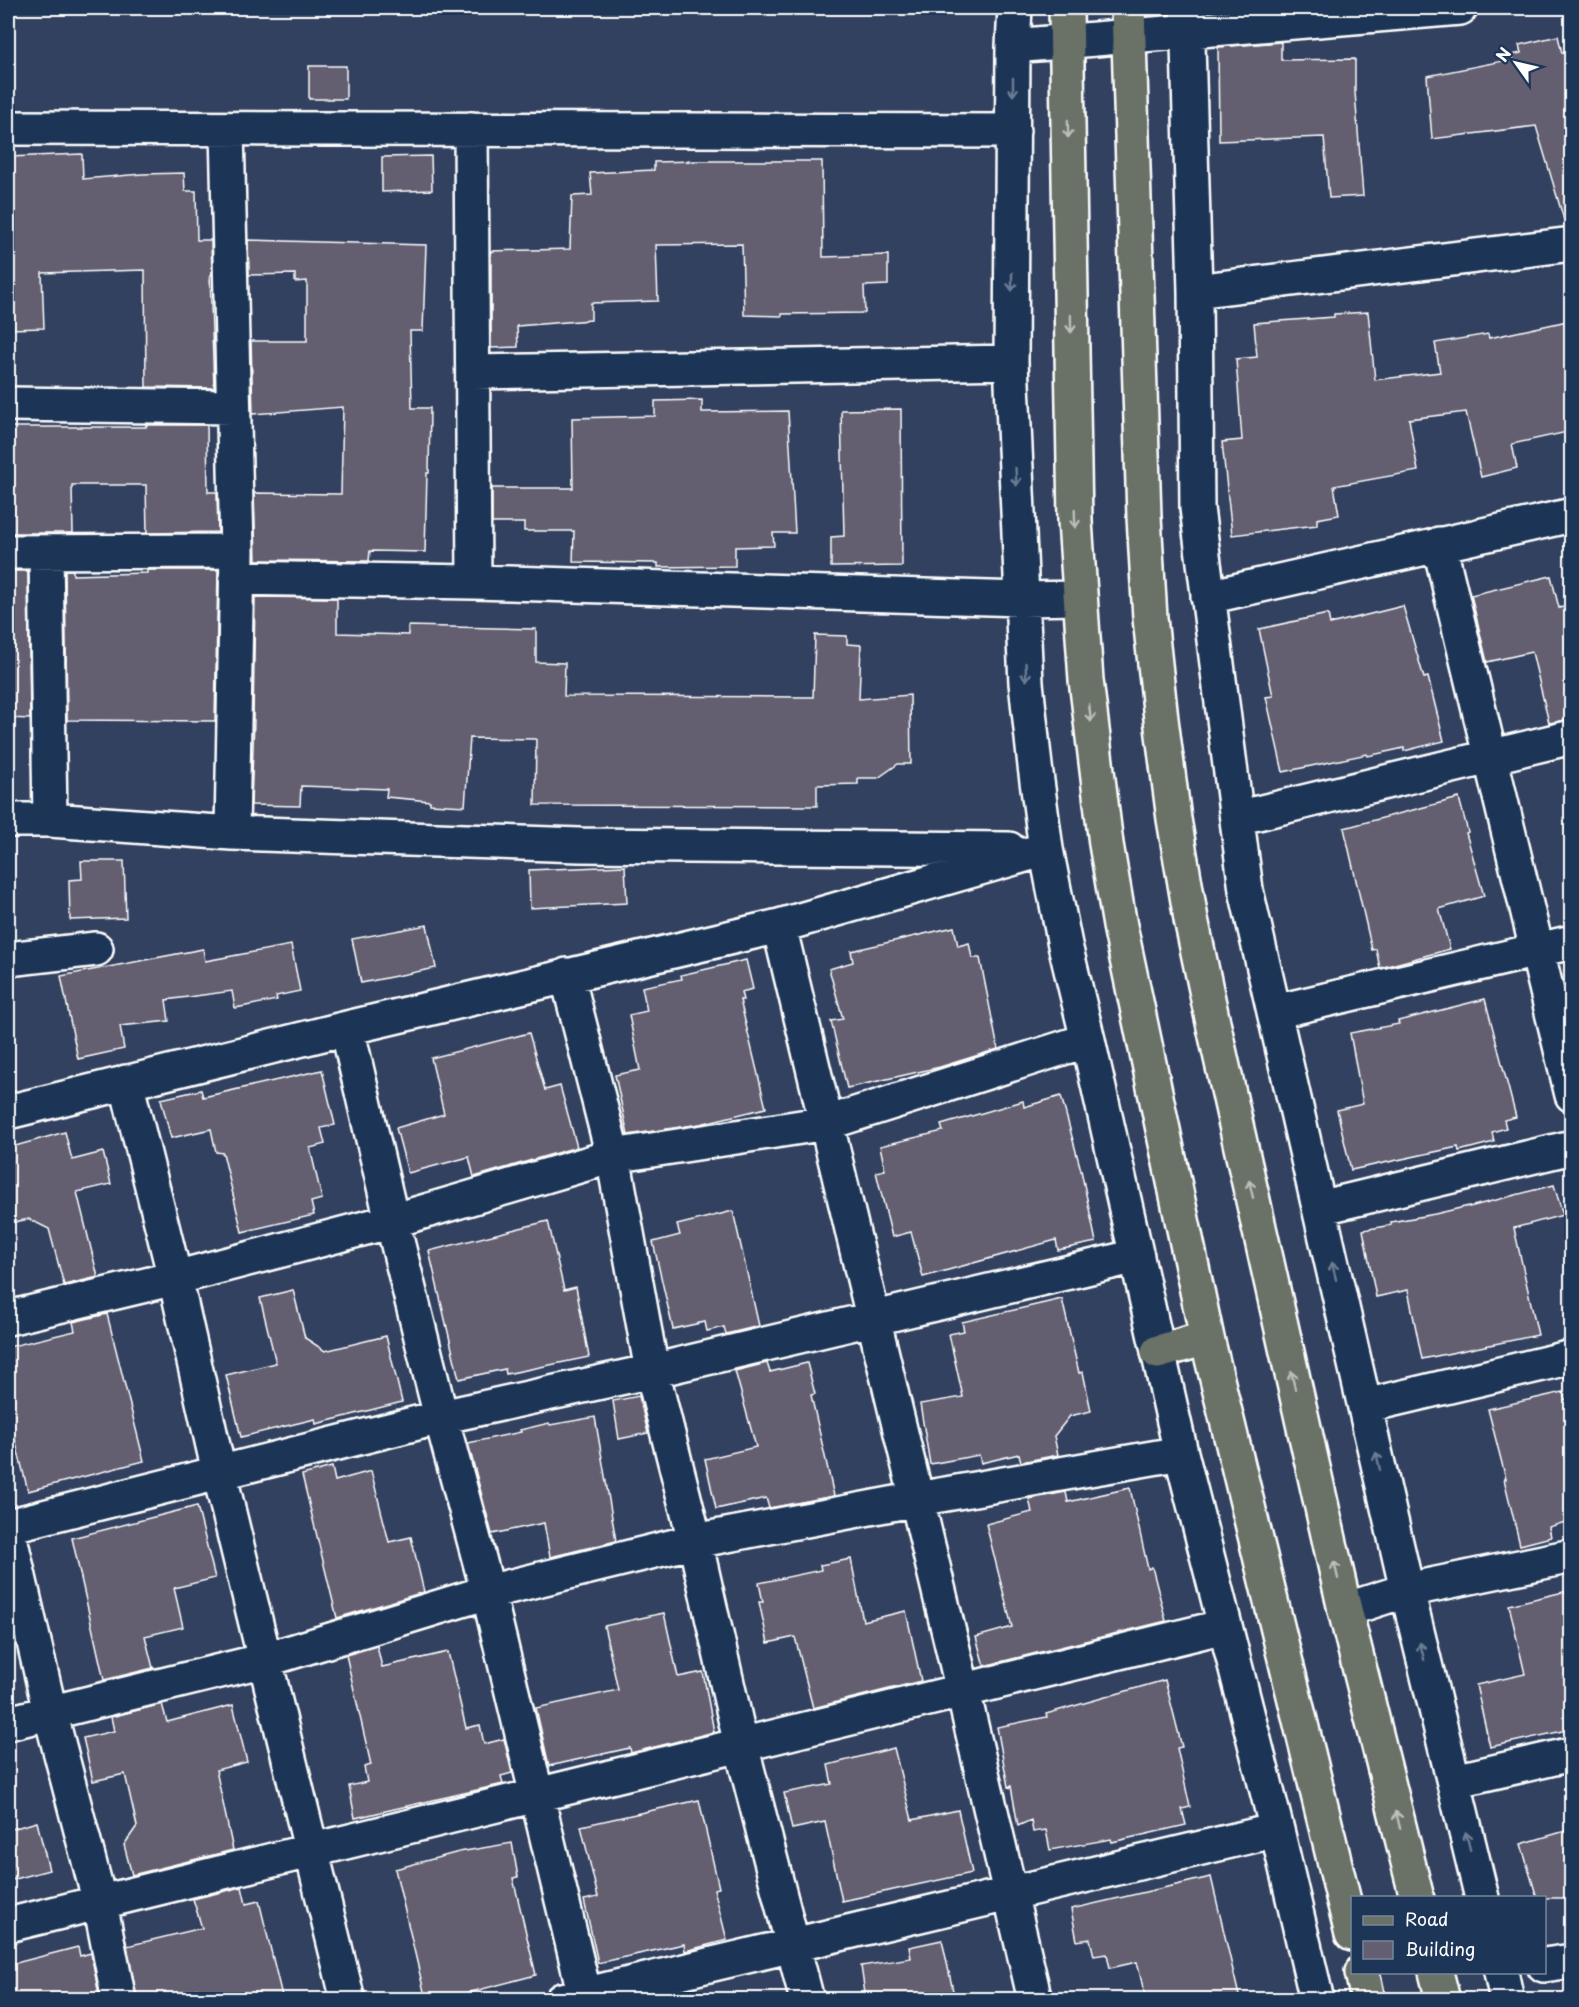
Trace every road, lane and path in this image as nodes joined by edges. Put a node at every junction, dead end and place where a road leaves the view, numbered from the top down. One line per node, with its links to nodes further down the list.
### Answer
1 (1015, 8): 7 (street)
2 (1066, 8): 6 (main road)
3 (1460, 8): 4 (street)
4 (1187, 20): 5 (street); 13 (street)
5 (1128, 22): 6 (street); 69 (main road, one-way to 5)
6 (1066, 41): 7 (street); 25 (main road, one-way to 25)
7 (1013, 46): 11 (street, one-way to 11)
8 (8, 128): 9 (street)
9 (227, 129): 10 (street); 17 (street)
10 (471, 129): 11 (street); 15 (street)
11 (1013, 131): 14 (street, one-way to 14)
12 (1572, 244): 13 (street)
13 (1195, 291): 24 (street)
14 (1011, 362): 15 (street); 26 (street, one-way to 26)
15 (473, 372): 23 (street)
16 (8, 404): 17 (street)
17 (233, 407): 22 (street)
18 (1572, 515): 19 (street)
19 (1440, 544): 24 (street); 28 (street)
20 (8, 552): 21 (street)
21 (46, 552): 22 (street); 31 (street)
22 (237, 565): 23 (street); 32 (street)
23 (474, 582): 26 (street)
24 (1208, 597): 29 (street)
25 (1080, 598): 26 (street); 55 (main road, one-way to 55)
26 (1022, 599): 33 (street, one-way to 33)
27 (1572, 737): 28 (street)
28 (1490, 757): 29 (street); 37 (street)
29 (1237, 818): 40 (street)
30 (8, 820): 31 (street)
31 (50, 820): 32 (street)
32 (232, 833): 33 (street)
33 (1046, 849): 34 (street); 42 (street)
34 (779, 926): 39 (street); 46 (street)
35 (1572, 942): 37 (street)
36 (96, 949): 38 (street)
37 (1536, 950): 40 (street); 44 (street)
38 (8, 959)
39 (567, 975): 41 (street); 48 (street)
40 (1274, 1012): 49 (street)
41 (347, 1028): 43 (street); 50 (street)
42 (1088, 1040): 46 (street); 51 (street)
43 (126, 1082): 45 (street); 52 (street)
44 (1572, 1095)
45 (8, 1112)
46 (827, 1124): 48 (street); 54 (street)
47 (1572, 1147): 49 (street)
48 (613, 1156): 50 (street); 58 (street)
49 (1319, 1208): 59 (street, one-way to 49)
50 (392, 1221): 52 (street); 60 (street)
51 (1137, 1256): 54 (street); 56 (street)
52 (175, 1278): 53 (street); 62 (street)
53 (8, 1318)
54 (872, 1318): 58 (street); 63 (street)
55 (1208, 1338): 56 (main road); 86 (main road)
56 (1158, 1352): 61 (street)
57 (1572, 1357): 59 (street)
58 (652, 1371): 60 (street); 65 (street)
59 (1365, 1406): 67 (street, one-way to 59)
60 (441, 1417): 62 (street); 68 (street)
61 (1181, 1453): 63 (street); 70 (street)
62 (219, 1472): 64 (street); 71 (street)
63 (917, 1499): 65 (street); 72 (street)
64 (8, 1528): 73 (street)
65 (695, 1541): 68 (street); 75 (street)
66 (1572, 1556): 67 (street)
67 (1407, 1590): 69 (street); 77 (street, one-way to 67)
68 (488, 1592): 71 (street); 78 (street)
69 (1345, 1610): 82 (main road, one-way to 69)
70 (1225, 1626): 72 (street); 79 (street)
71 (265, 1660): 73 (street); 80 (street)
72 (963, 1690): 75 (street); 81 (street)
73 (50, 1712): 74 (street); 84 (street)
74 (8, 1723)
75 (741, 1745): 78 (street); 87 (street)
76 (1572, 1754): 77 (street)
77 (1454, 1781): 83 (street, one-way to 77)
78 (536, 1795): 80 (street); 93 (street)
79 (1277, 1830): 81 (street); 98 (street)
80 (313, 1850): 84 (street); 95 (street)
81 (1009, 1894): 87 (street); 97 (street)
82 (1416, 1896)
83 (1482, 1896)
84 (100, 1903): 85 (street); 94 (street)
85 (8, 1925)
86 (1351, 1926)
87 (792, 1945): 93 (street); 96 (street)
88 (1572, 1961): 89 (street)
89 (1546, 1965)
90 (1362, 1974): 99 (main road)
91 (1436, 1974): 100 (main road)
92 (1501, 1974): 101 (street)
93 (577, 1998)
94 (119, 2000)
95 (348, 2000)
96 (807, 2000)
97 (1035, 2000)
98 (1317, 2000)
99 (1368, 2000)
100 (1443, 2000)
101 (1507, 2000)

